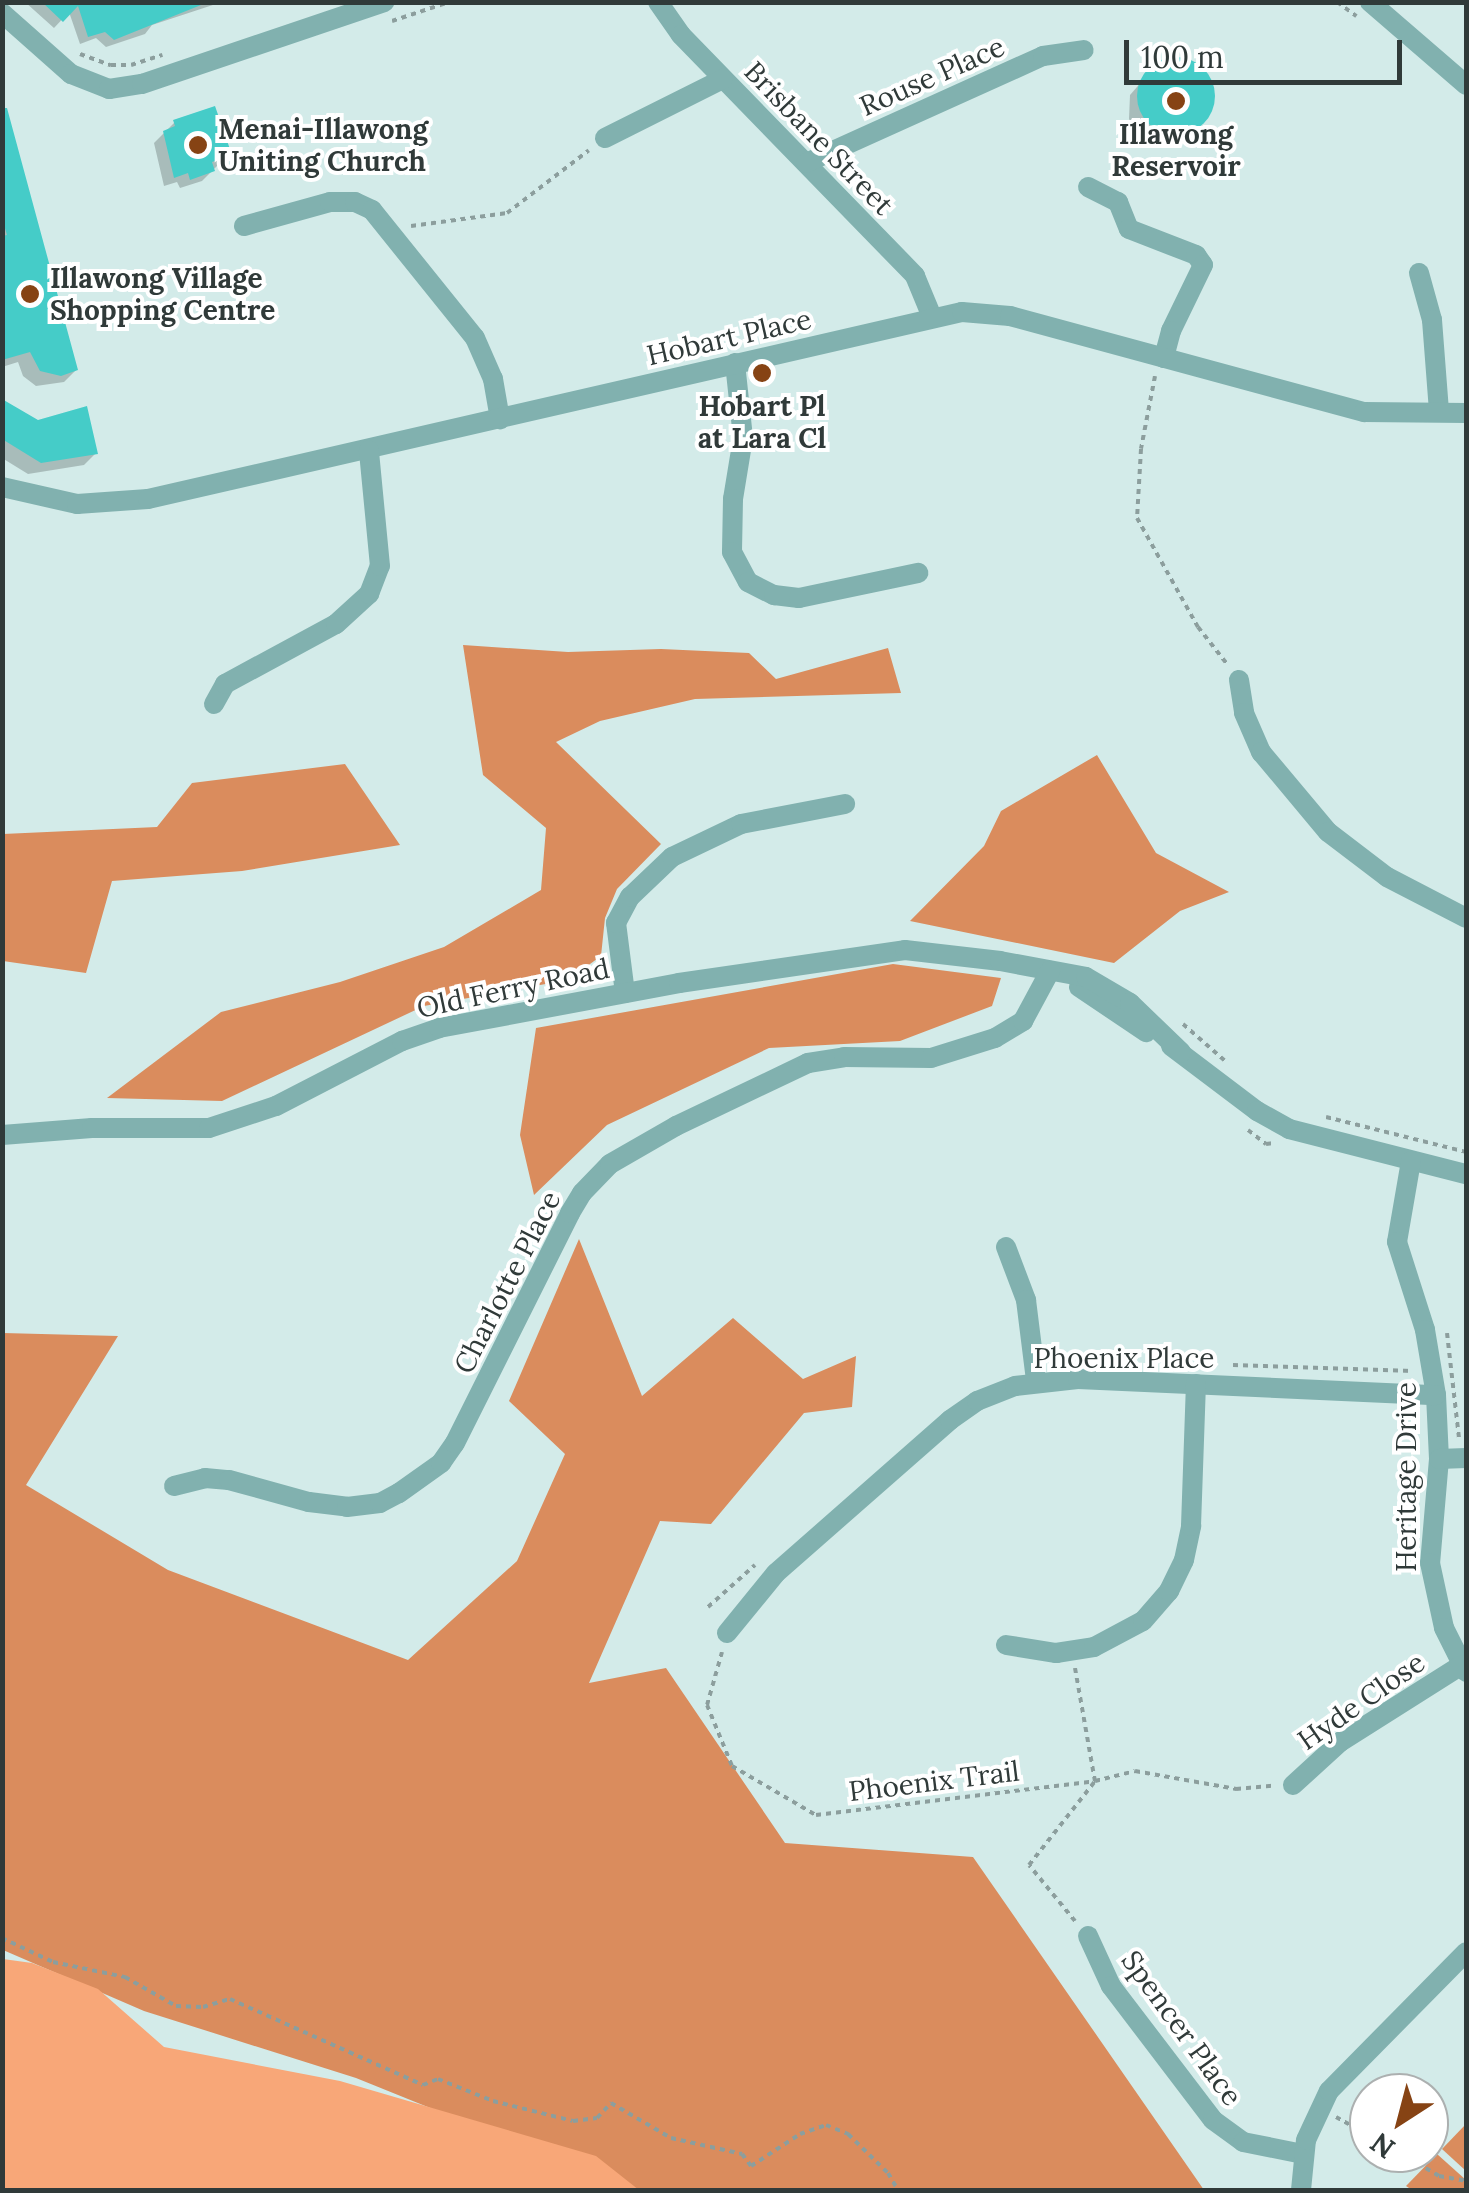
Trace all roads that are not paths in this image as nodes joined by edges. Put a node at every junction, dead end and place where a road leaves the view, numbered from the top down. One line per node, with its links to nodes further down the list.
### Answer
1 (384, 2): 4 (street)
2 (658, 2): 6 (street, Brisbane Street)
3 (1370, 2): 7 (street)
4 (2, 13)
5 (1084, 50): 9 (street, Rouse Place)
6 (723, 80): 8 (street); 9 (street, Brisbane Street)
7 (1466, 85)
8 (605, 138)
9 (806, 163): 13 (street, Brisbane Street)
10 (1088, 186): 14 (street)
11 (244, 226): 18 (street)
12 (1419, 274): 16 (street)
13 (932, 317): 14 (street, Hobart Place); 15 (street, Hobart Place)
14 (1162, 357): 16 (street, Hobart Place)
15 (735, 363): 18 (street, Hobart Place); 21 (street)
16 (1439, 412): 17 (street, Hobart Place)
17 (1466, 413)
18 (500, 419): 19 (street, Hobart Place)
19 (369, 451): 20 (street, Hobart Place); 23 (street)
20 (2, 487)
21 (918, 573)
22 (1238, 680): 25 (street)
23 (214, 704)
24 (845, 804): 27 (street)
25 (1466, 918)
26 (1050, 972): 27 (street, Old Ferry Road); 29 (street, Old Ferry Road); 37 (street, Charlotte Place)
27 (625, 993): 28 (street, Old Ferry Road)
28 (2, 1135)
29 (1411, 1162): 30 (street, Old Ferry Road); 34 (street, Heritage Drive)
30 (1466, 1174)
31 (1006, 1247): 32 (street)
32 (1036, 1371): 33 (street, Phoenix Place); 38 (street, Phoenix Place)
33 (1196, 1384): 34 (street, Phoenix Place); 39 (street)
34 (1436, 1395): 36 (street, Heritage Drive)
35 (1466, 1458): 36 (street)
36 (1438, 1460): 40 (street, Heritage Drive)
37 (174, 1486)
38 (728, 1634)
39 (1006, 1646)
40 (1464, 1669): 41 (street, Hyde Close)
41 (1293, 1784)
42 (1088, 1936): 44 (street, Spencer Place)
43 (1466, 1952): 44 (street)
44 (1303, 2154): 45 (street)
45 (1300, 2190)

